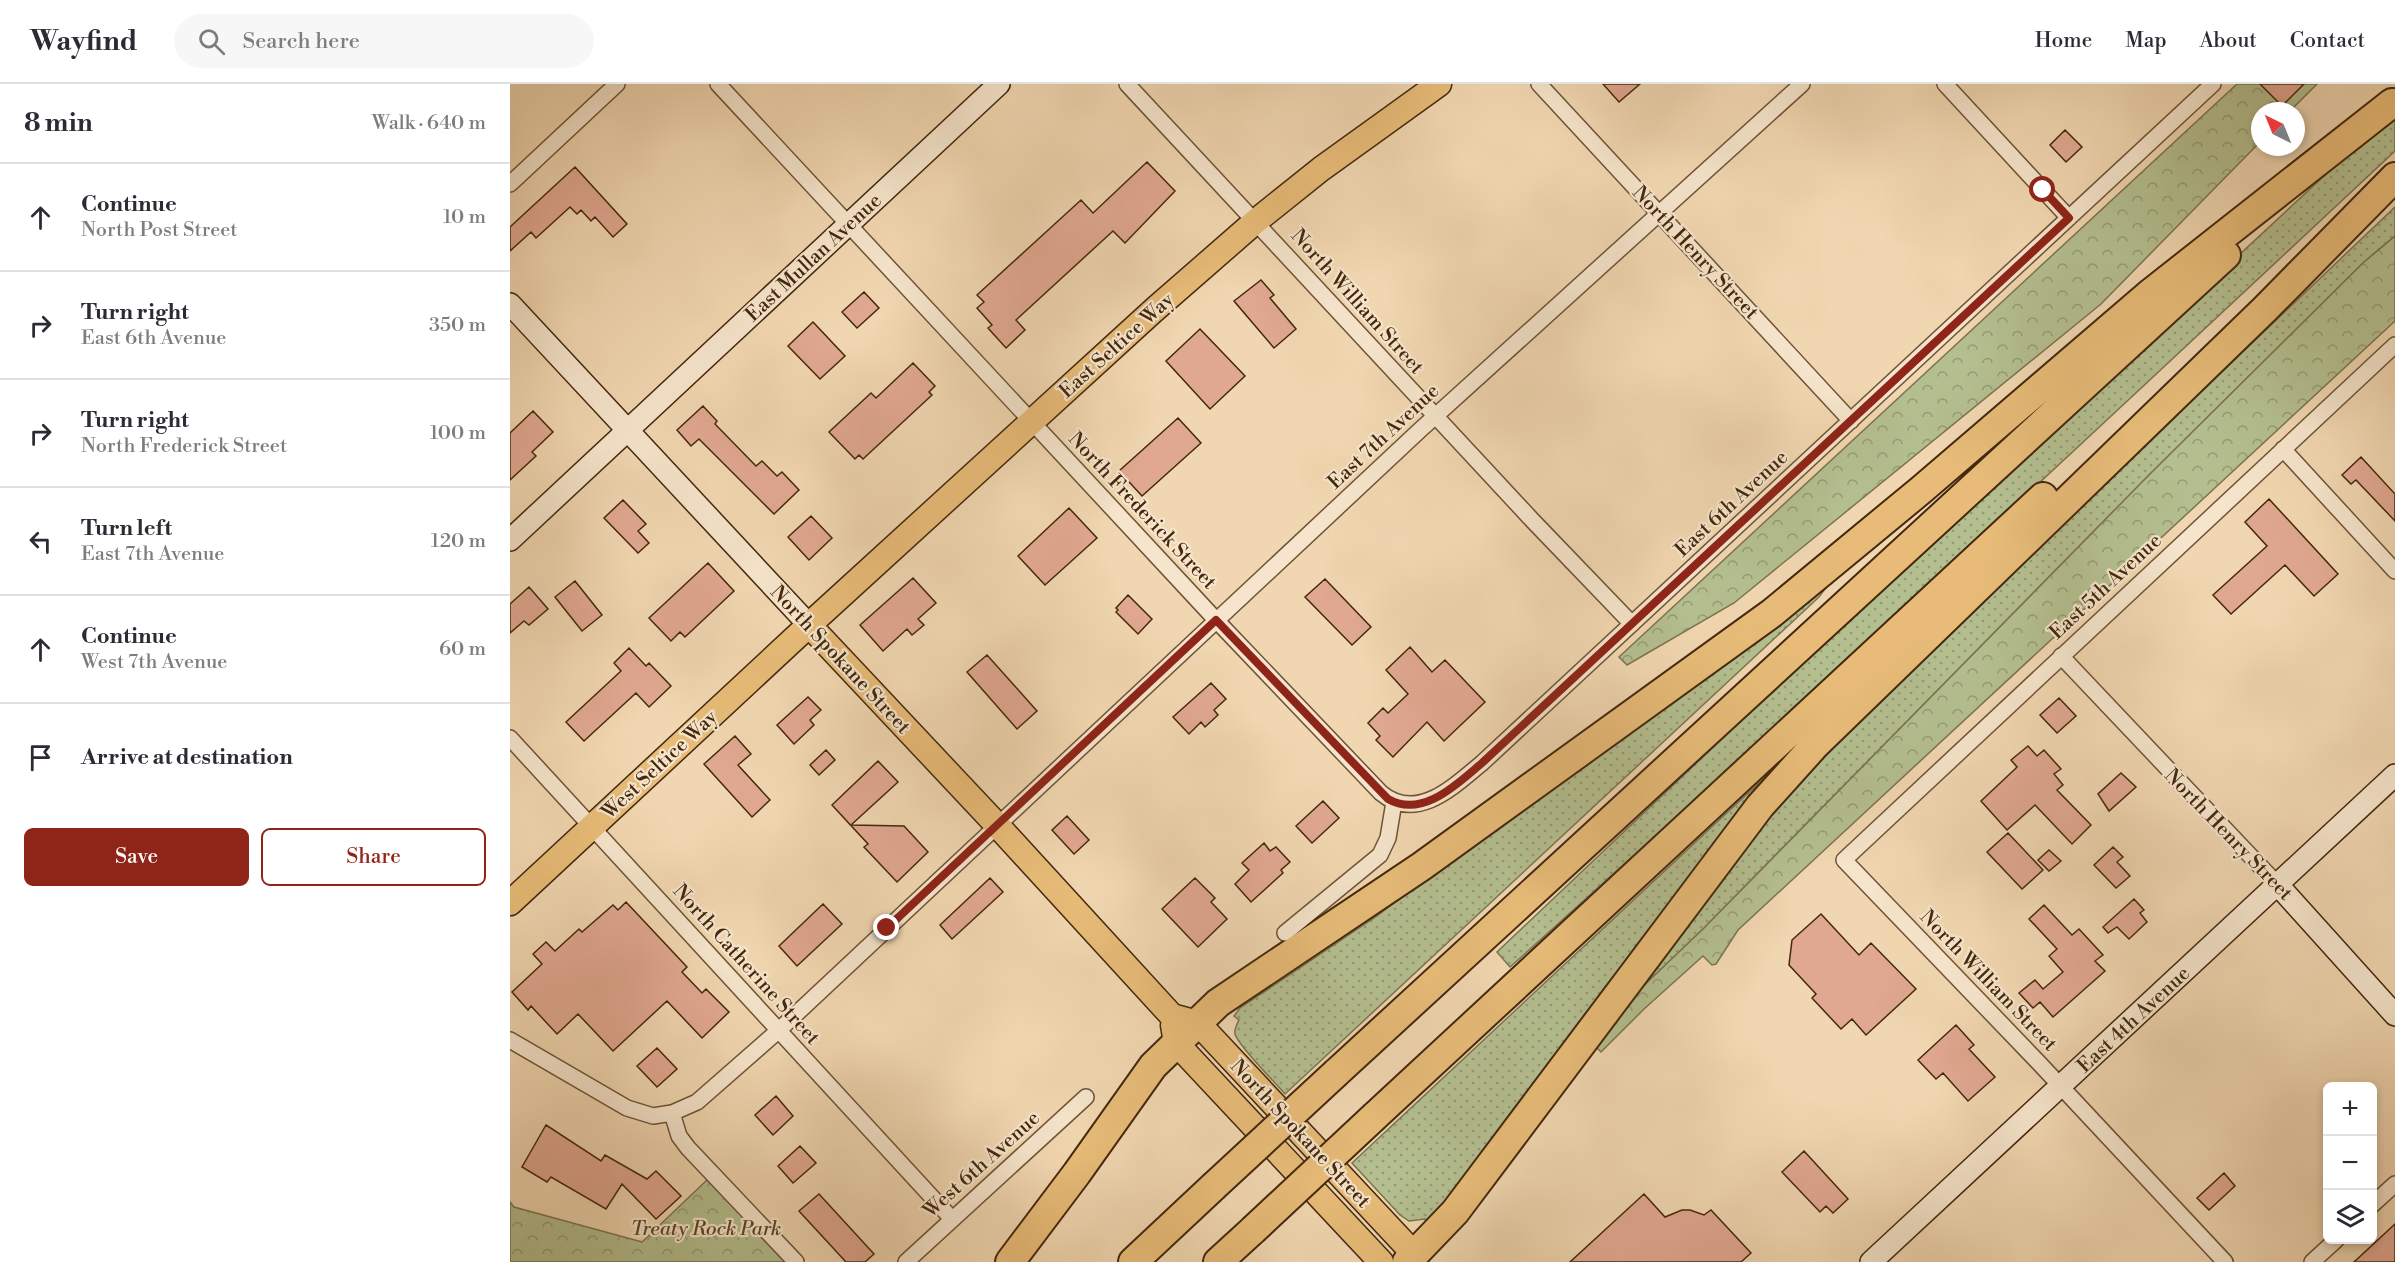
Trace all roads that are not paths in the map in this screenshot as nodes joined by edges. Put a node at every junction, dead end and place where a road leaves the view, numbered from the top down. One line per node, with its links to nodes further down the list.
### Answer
1 (617, 84): 13 (street)
2 (718, 84): 17 (street, North Frederick Street)
3 (999, 84): 17 (street, East Mullan Avenue)
4 (1127, 84): 16 (street, North William Street)
5 (1439, 84): 16 (main road, East Seltice Way)
6 (1539, 84): 14 (street, North Henry Street)
7 (1802, 84): 14 (street, East 7th Avenue)
8 (1945, 84): 15 (street)
9 (2212, 84): 15 (street, East 6th Avenue)
10 (2393, 101): 41 (highway); 55 (highway, bridge)
11 (2395, 170): 56 (highway, bridge)
12 (2395, 177): 51 (highway)
13 (510, 184)
14 (1661, 213): 20 (street, East 7th Avenue); 22 (street, North Henry Street)
15 (2069, 218): 22 (street, East 6th Avenue)
16 (1256, 221): 20 (street, North William Street); 21 (main road, East Seltice Way)
17 (849, 224): 21 (street, North Frederick Street); 23 (street, East Mullan Avenue)
18 (510, 304): 23 (street, North Spokane Street)
19 (2395, 345): 24 (street, East 5th Avenue)
20 (1436, 416): 27 (street, East 7th Avenue); 28 (street, North William Street)
21 (1031, 421): 27 (street, North Frederick Street); 29 (main road, East Seltice Way)
22 (1851, 421): 28 (street, East 6th Avenue)
23 (629, 430): 25 (street, East Mullan Avenue); 29 (street, North Spokane Street)
24 (2283, 449): 26 (street); 30 (street, East 5th Avenue)
25 (510, 540)
26 (2395, 570)
27 (1216, 620): 33 (street, North Frederick Street); 34 (street, East 7th Avenue)
28 (1632, 624): 33 (street, East 6th Avenue)
29 (809, 625): 34 (main road, North Spokane Street); 35 (main road, West Seltice Way)
30 (2061, 656): 36 (street, East 5th Avenue); 37 (street, North Henry Street)
31 (510, 738): 35 (street, North Catherine Street)
32 (2395, 775): 37 (street, East 4th Avenue)
33 (1394, 802): 39 (street)
34 (998, 825): 41 (main road, North Spokane Street); 42 (street, East 7th Avenue)
35 (593, 827): 38 (main road, West Seltice Way); 42 (street, North Catherine Street)
36 (1844, 860): 44 (street, North William Street)
37 (2277, 884): 40 (street, North Henry Street); 44 (street, East 4th Avenue)
38 (510, 903)
39 (1285, 933)
40 (2395, 1015)
41 (1182, 1027): 51 (main road, North Spokane Street); 54 (highway); 57 (main road, North Spokane Street)
42 (779, 1030): 46 (street, East 7th Avenue); 49 (street, North Catherine Street)
43 (510, 1040): 46 (street)
44 (2061, 1087): 58 (street, East 4th Avenue); 59 (street, North William Street)
45 (1086, 1097): 49 (street, West 6th Avenue)
46 (672, 1113): 52 (street)
47 (2395, 1184): 48 (street)
48 (2377, 1202)
49 (951, 1219): 53 (street, West 6th Avenue)
50 (2331, 1244): 60 (street)
51 (1415, 1260)
52 (796, 1262)
53 (906, 1262)
54 (1010, 1262)
55 (1133, 1262)
56 (1218, 1262)
57 (1381, 1262)
58 (1871, 1262)
59 (2225, 1262)
60 (2313, 1262)

